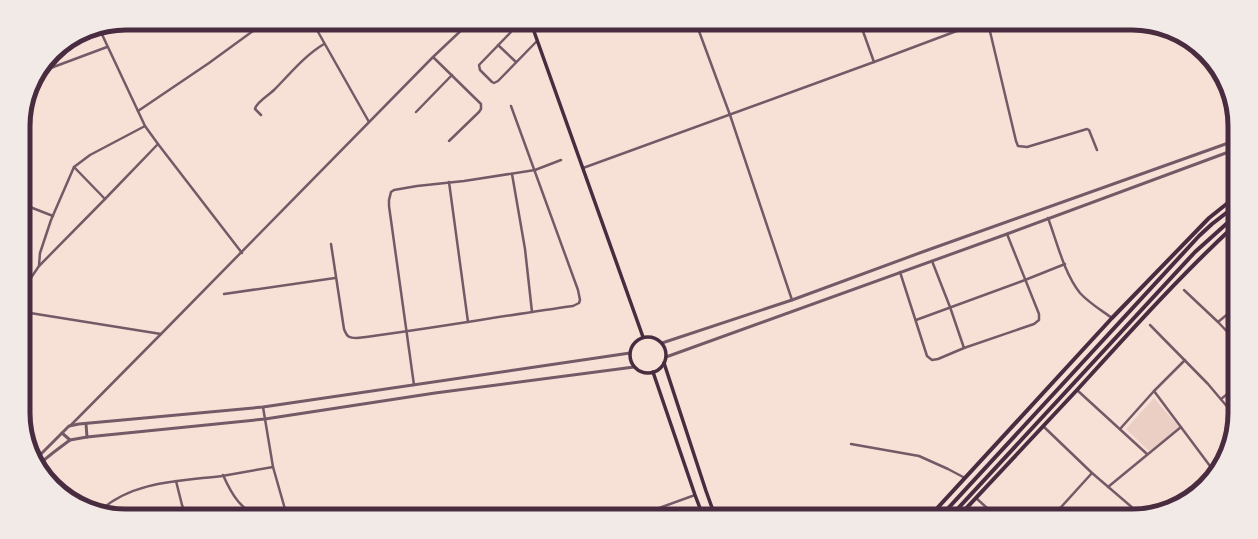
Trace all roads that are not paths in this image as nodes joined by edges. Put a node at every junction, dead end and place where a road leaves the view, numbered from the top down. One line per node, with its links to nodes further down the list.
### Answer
1 (254, 30): 21 (street)
2 (316, 30): 12 (street)
3 (462, 30): 15 (street)
4 (511, 30): 13 (street)
5 (533, 30): 11 (main road)
6 (699, 30): 24 (street)
7 (863, 30): 17 (street)
8 (959, 30): 17 (street)
9 (990, 30): 30 (street)
10 (102, 33): 14 (street)
11 (537, 40): 16 (street); 34 (main road)
12 (324, 44): 23 (street); 25 (street)
13 (498, 45): 16 (street); 16 (street)
14 (108, 47): 18 (street); 21 (street)
15 (433, 57): 19 (street); 25 (street)
16 (516, 62)
17 (874, 62): 24 (street)
18 (50, 68)
19 (452, 75): 22 (street); 27 (street)
20 (511, 106): 35 (street)
21 (138, 111): 26 (street)
22 (416, 112)
23 (261, 115)
24 (730, 115): 34 (street); 58 (street)
25 (369, 122): 48 (street)
26 (146, 126): 29 (street); 33 (street)
27 (449, 141)
28 (1228, 143): 58 (street)
29 (158, 144): 38 (street); 48 (street)
30 (1097, 150)
31 (1228, 152): 43 (street)
32 (561, 160): 35 (street)
33 (74, 167): 38 (street); 42 (street)
34 (583, 168): 71 (main road)
35 (535, 170): 36 (street); 60 (street)
36 (512, 174): 37 (street); 60 (street)
37 (449, 182): 65 (street); 68 (street)
38 (106, 199): 51 (street)
39 (1228, 203): 63 (main road)
40 (30, 207): 42 (street)
41 (1228, 212): 117 (main road)
42 (53, 216): 51 (street)
43 (1048, 218): 46 (street); 50 (street)
44 (1228, 222): 118 (main road)
45 (1228, 232): 81 (main road)
46 (1007, 234): 49 (street); 55 (street)
47 (331, 244): 53 (street)
48 (242, 252): 70 (street)
49 (932, 261): 52 (street); 59 (street)
50 (1065, 264): 55 (street); 63 (street)
51 (39, 266): 54 (street)
52 (900, 272): 64 (street); 75 (street)
53 (335, 278): 57 (street); 68 (street)
54 (30, 279)
55 (1025, 280): 59 (street); 73 (street)
56 (1184, 290): 66 (street)
57 (224, 294)
58 (792, 300): 72 (street)
59 (950, 307): 64 (street); 73 (street)
60 (532, 312): 65 (street)
61 (30, 313): 70 (street)
62 (1228, 314): 66 (street)
63 (1112, 318): 104 (main road)
64 (916, 320): 73 (street)
65 (468, 322): 68 (street)
66 (1218, 322): 69 (street)
67 (1150, 325): 76 (street)
68 (407, 332): 80 (street)
69 (1228, 333)
70 (161, 334): 89 (street)
71 (643, 338): 72 (main road); 74 (main road)
72 (662, 343): 75 (main road)
73 (964, 348)
74 (630, 353): 78 (main road); 80 (street)
75 (666, 356): 77 (main road)
76 (1185, 360): 82 (street); 84 (street)
77 (664, 363): 79 (main road); 115 (main road)
78 (634, 366): 79 (main road); 87 (street)
79 (654, 372): 107 (main road)
80 (414, 385): 85 (street)
81 (1077, 389): 90 (main road); 92 (street)
82 (1154, 392): 91 (street); 92 (street)
83 (1228, 394): 84 (street)
84 (1221, 400): 86 (street)
85 (263, 407): 87 (street); 88 (street)
86 (1228, 408)
87 (265, 419): 94 (street); 100 (street)
88 (86, 424): 89 (street); 94 (street)
89 (69, 426): 93 (street)
90 (1043, 426): 102 (street); 108 (main road)
91 (1181, 427): 97 (street); 101 (street)
92 (1120, 429): 97 (street)
93 (62, 433): 95 (street); 98 (street)
94 (87, 438): 95 (street)
95 (70, 440): 99 (street)
96 (851, 444): 104 (street)
97 (1147, 454): 106 (street)
98 (40, 455)
99 (43, 461)
100 (273, 466): 103 (street); 112 (street)
101 (1211, 467)
102 (1092, 473): 106 (street); 121 (street)
103 (223, 475): 105 (street); 111 (street)
104 (965, 478): 116 (main road)
105 (176, 481): 109 (street); 110 (street)
106 (1108, 487): 122 (street)
107 (695, 495): 113 (street); 114 (main road)
108 (976, 497): 119 (main road); 120 (street)
109 (105, 506)
110 (184, 509)
111 (247, 509)
112 (285, 509)
113 (656, 509)
114 (700, 509)
115 (712, 509)
116 (936, 509)
117 (947, 509)
118 (957, 509)
119 (965, 509)
120 (989, 509)
121 (1059, 509)
122 (1134, 509)

